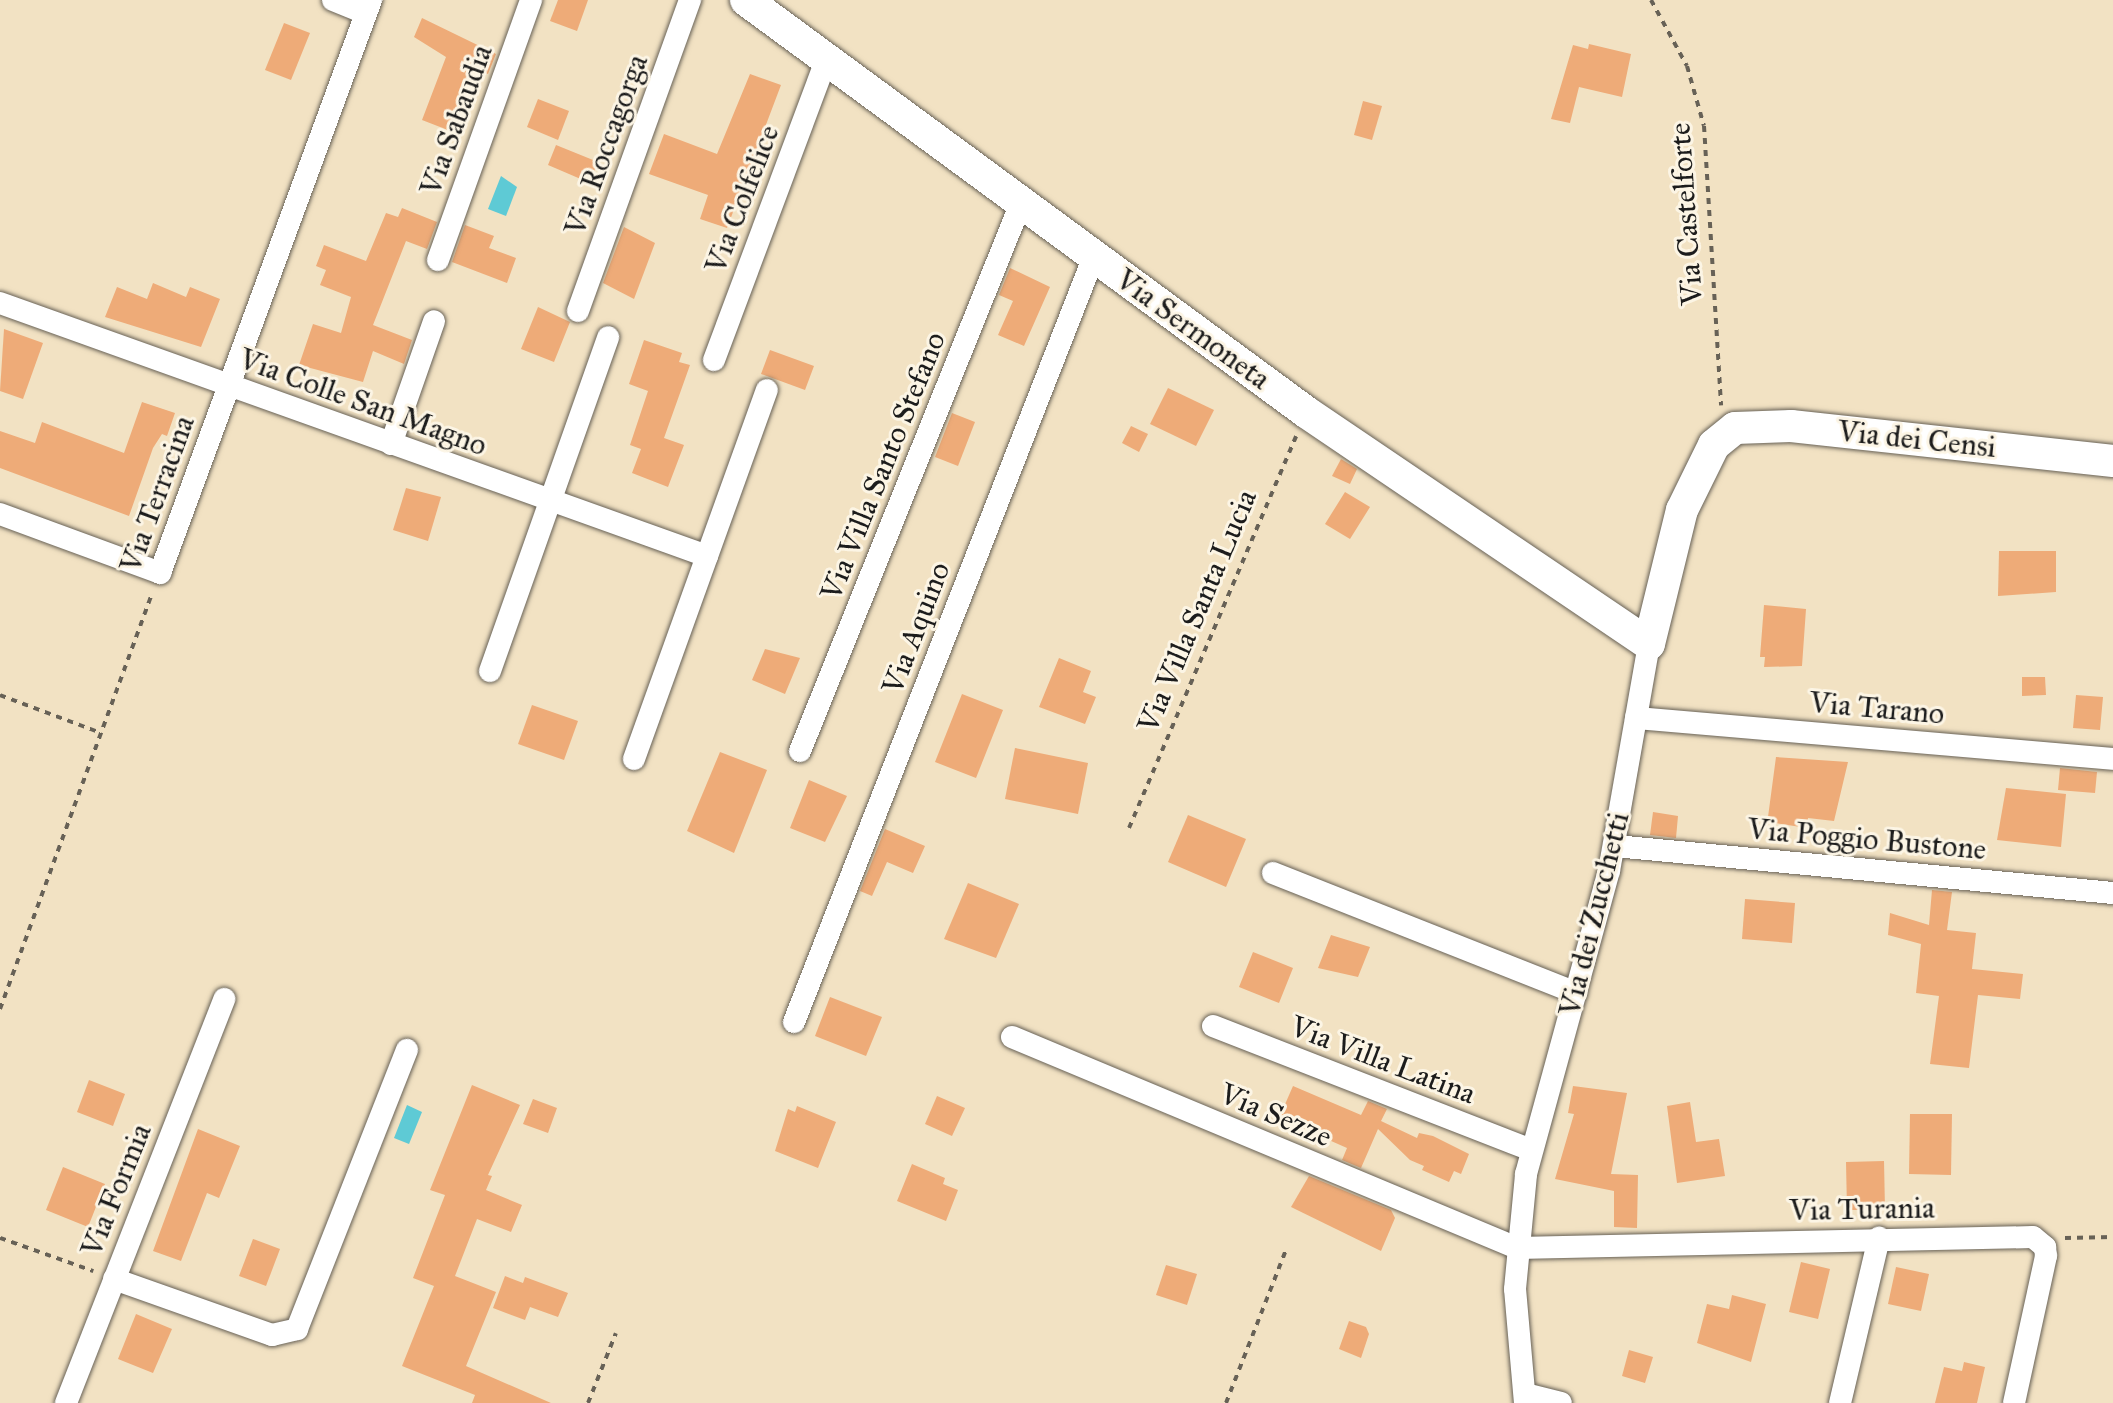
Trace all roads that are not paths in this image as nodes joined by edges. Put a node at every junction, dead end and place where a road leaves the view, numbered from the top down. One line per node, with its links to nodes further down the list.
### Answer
1 (333, 0): 5 (street)
2 (531, 0): 9 (street, Via Sabaudia)
3 (690, 0): 11 (street, Via Roccagorga)
4 (746, 0): 6 (street, Via Sermoneta)
5 (368, 6): 15 (street, Via Terracina)
6 (826, 60): 7 (street, Via Sermoneta); 14 (street, Via Colfelice)
7 (1021, 203): 8 (street, Via Sermoneta); 26 (street, Via Villa Santo Stefano)
8 (1094, 256): 23 (street, Via Sermoneta); 34 (street, Via Aquino)
9 (438, 260)
10 (0, 303): 15 (street, Via Colle San Magno)
11 (578, 311)
12 (434, 321): 18 (street)
13 (608, 337): 20 (street)
14 (714, 360)
15 (229, 386): 18 (street, Via Colle San Magno); 21 (street, Via Terracina)
16 (767, 390): 22 (street)
17 (1723, 436): 19 (street, Via dei Censi); 23 (street, Via dei Zucchetti)
18 (391, 444): 20 (street, Via Colle San Magno)
19 (2113, 461)
20 (550, 501): 22 (street, Via Colle San Magno); 24 (street)
21 (0, 514)
22 (707, 556): 27 (street)
23 (1649, 644): 25 (street, Via dei Zucchetti)
24 (490, 671)
25 (1636, 718): 28 (street, Via Tarano); 29 (street, Via dei Zucchetti)
26 (800, 751)
27 (634, 759)
28 (2113, 759)
29 (1615, 846): 31 (street, Via Poggio Bustone); 32 (street, Via dei Zucchetti)
30 (1273, 873): 32 (street)
31 (2113, 893)
32 (1576, 993): 38 (street, Via dei Zucchetti)
33 (224, 999): 41 (street, Via Formia)
34 (794, 1022)
35 (1213, 1026): 38 (street, Via Villa Latina)
36 (1012, 1037): 40 (street, Via Sezze)
37 (407, 1050): 41 (street)
38 (1531, 1150): 40 (street, Via dei Zucchetti)
39 (1879, 1238): 40 (street, Via Turania); 45 (street); 46 (street, Via Turania)
40 (1517, 1248): 42 (street, Via dei Zucchetti)
41 (114, 1279): 43 (street, Via Formia)
42 (1525, 1398): 44 (street)
43 (66, 1403)
44 (1561, 1403)
45 (1840, 1403)
46 (2014, 1403)

